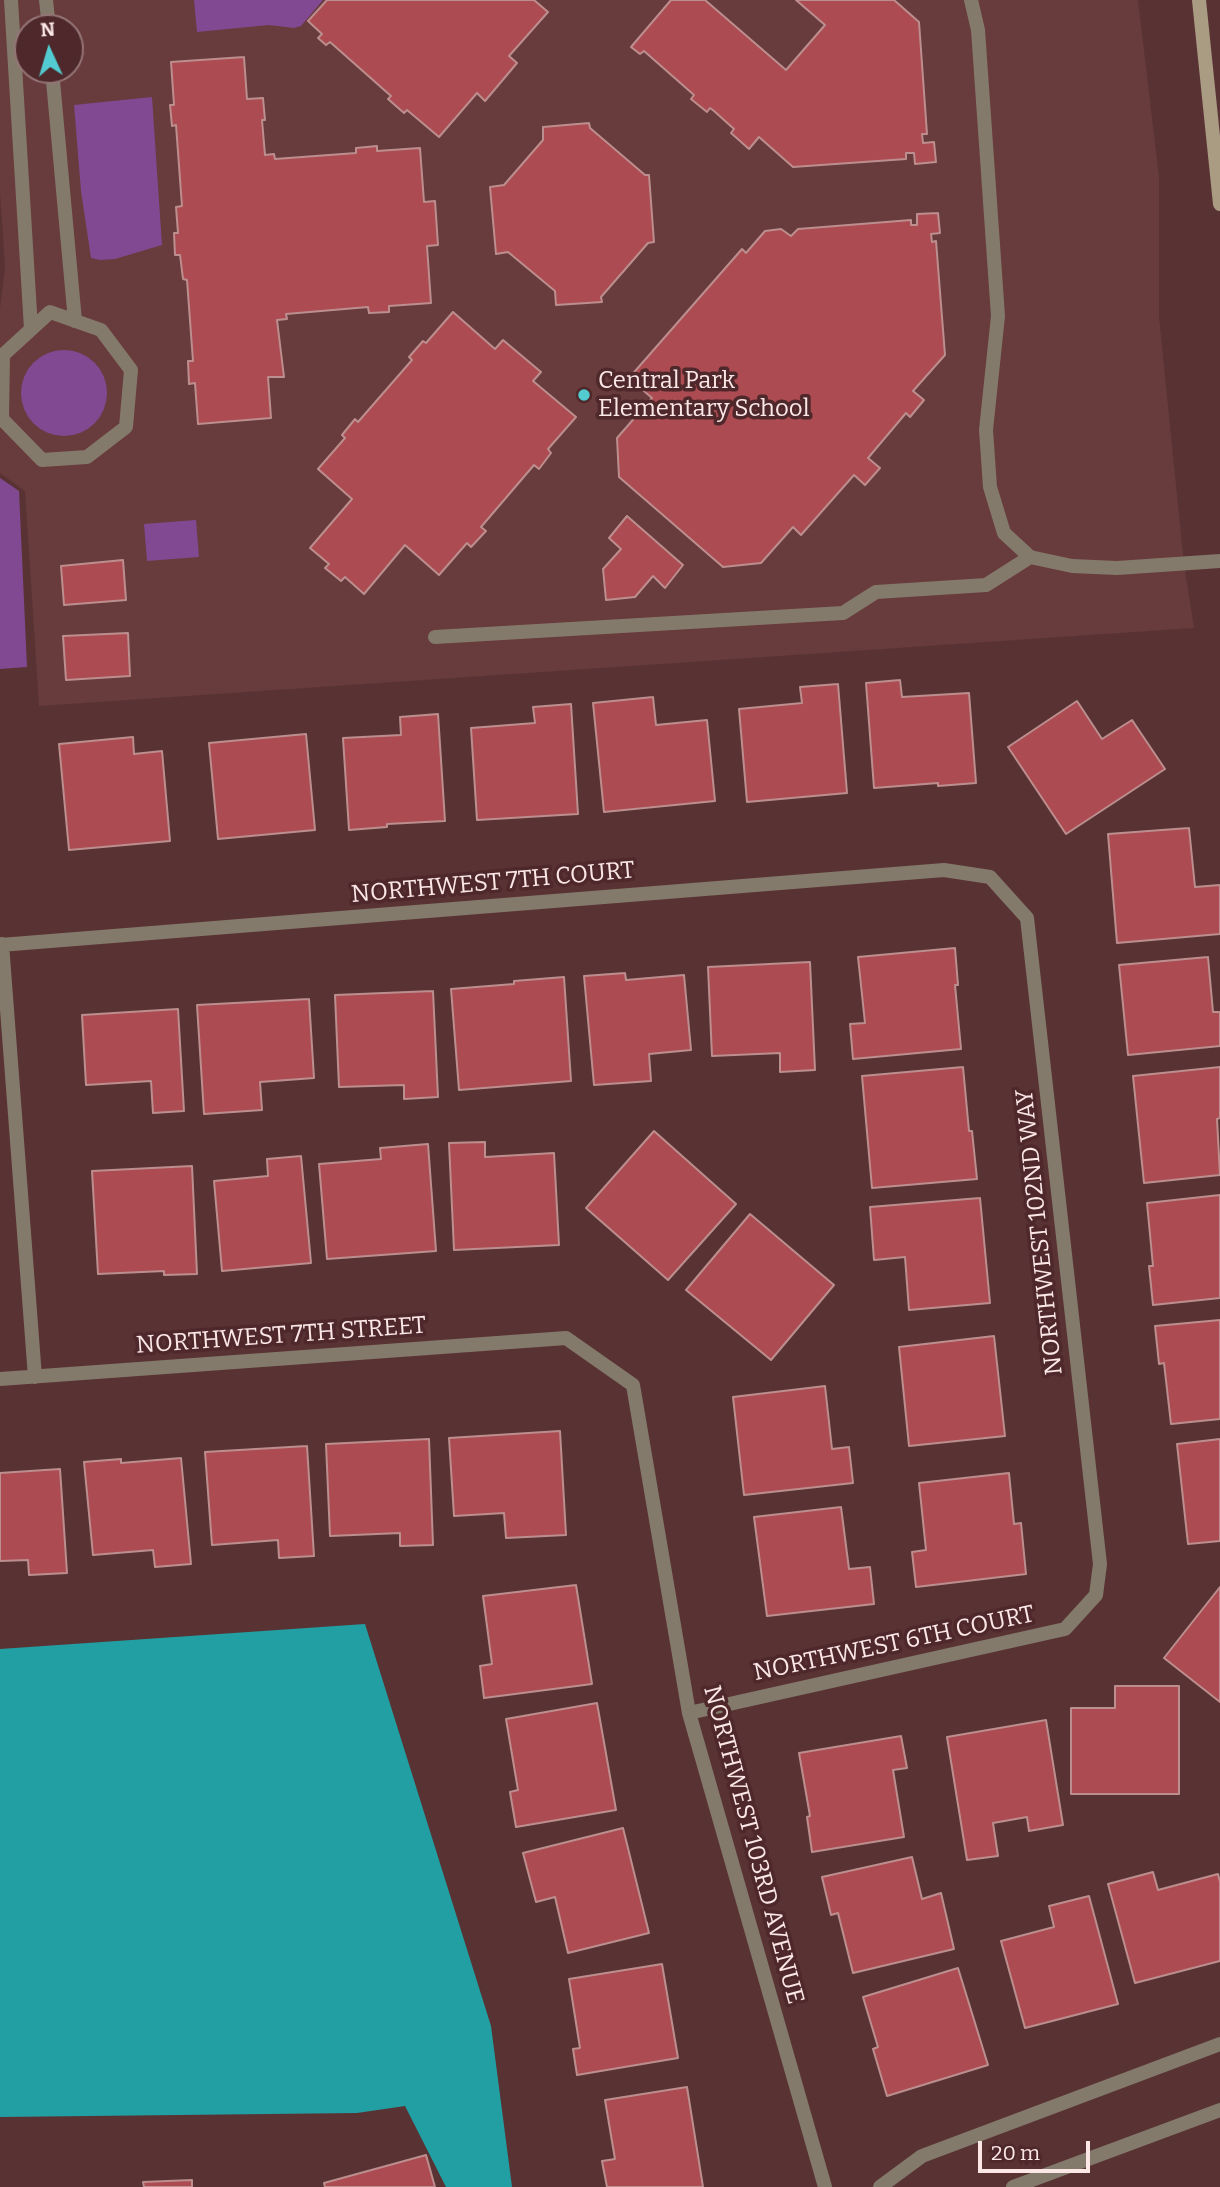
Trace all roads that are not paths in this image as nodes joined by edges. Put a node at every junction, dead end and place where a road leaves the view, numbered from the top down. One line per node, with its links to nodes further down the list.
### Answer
1 (11, 0): 7 (street)
2 (971, 0): 8 (street)
3 (1199, 0): 5 (main road)
4 (53, 84): 6 (street)
5 (1220, 204)
6 (75, 321): 7 (street); 7 (street)
7 (31, 329)
8 (1030, 557): 9 (street); 10 (street)
9 (1220, 561)
10 (435, 637)
11 (990, 877): 12 (street, NORTHWEST 7TH COURT); 16 (street, NORTHWEST 102ND WAY)
12 (1, 944): 14 (street)
13 (566, 1338): 14 (street, NORTHWEST 7TH STREET); 17 (street, NORTHWEST 103RD AVENUE)
14 (35, 1377): 15 (street, NORTHWEST 7TH STREET)
15 (0, 1379)
16 (1096, 1595): 17 (street, NORTHWEST 6TH COURT)
17 (689, 1713): 20 (street, NORTHWEST 103RD AVENUE)
18 (1220, 2044): 21 (street)
19 (1220, 2110): 22 (street)
20 (825, 2187)
21 (880, 2187)
22 (1013, 2187)

